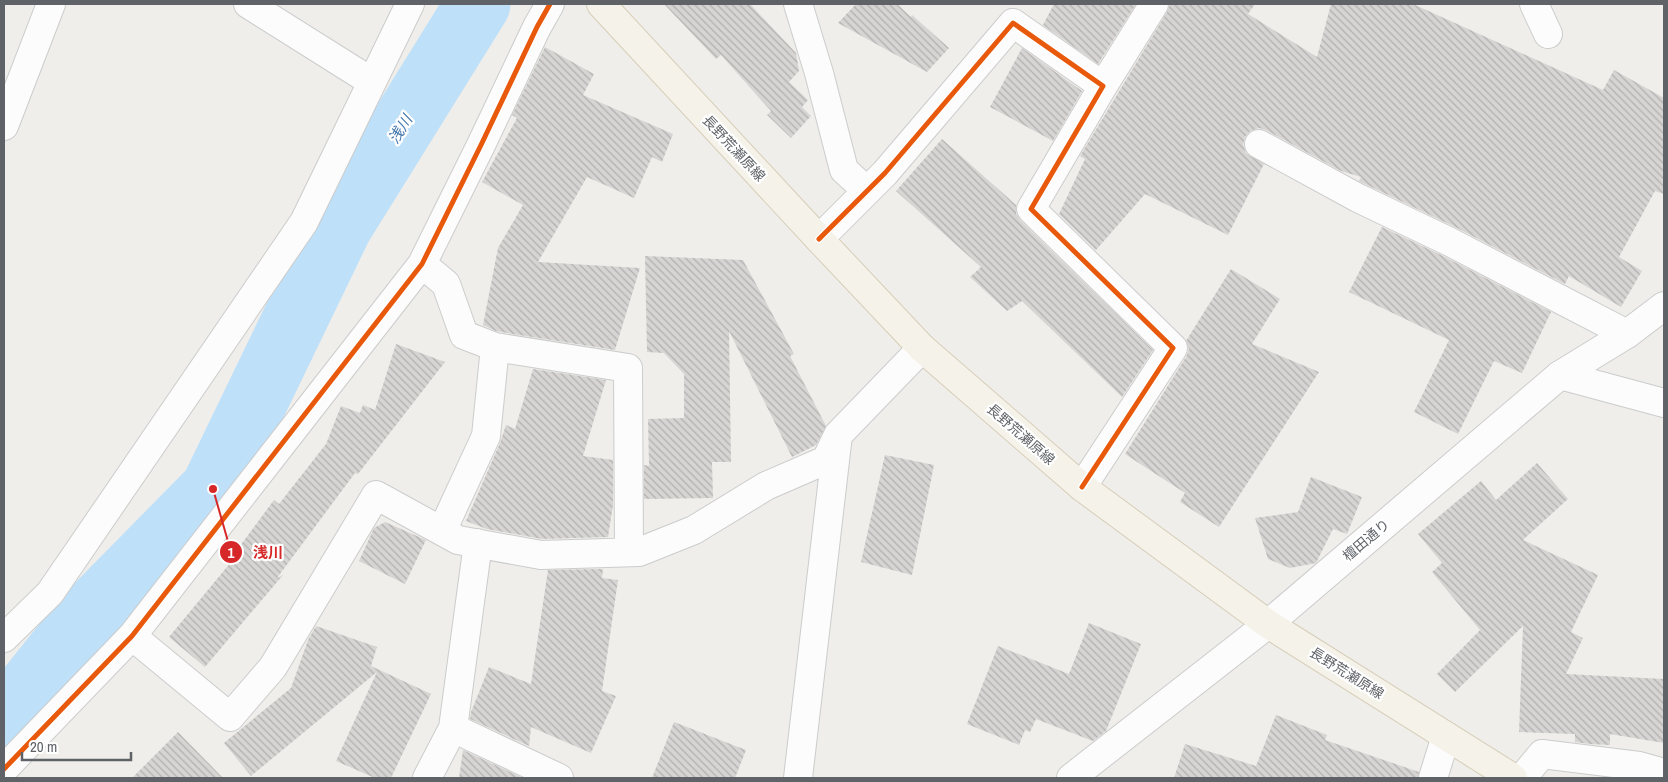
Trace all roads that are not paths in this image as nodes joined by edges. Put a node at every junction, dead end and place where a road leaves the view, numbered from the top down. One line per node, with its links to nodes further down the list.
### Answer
1 (52, 4): 13 (street)
2 (248, 4): 11 (street)
3 (410, 4): 11 (street)
4 (550, 4): 17 (street)
5 (600, 4): 16 (main road, 長野荒瀬原線)
6 (798, 4): 15 (street)
7 (1154, 4): 12 (street)
8 (1534, 4): 10 (street)
9 (1015, 14): 12 (street); 15 (street)
10 (1548, 34)
11 (372, 82): 31 (street)
12 (1103, 86): 25 (street)
13 (4, 126)
14 (1259, 144): 19 (street)
15 (867, 192): 16 (street)
16 (819, 239): 21 (main road, 長野荒瀬原線)
17 (422, 264): 20 (street); 30 (street)
18 (1664, 306): 19 (street, 檀田通り)
19 (1627, 334): 22 (street, 檀田通り)
20 (494, 347): 26 (street); 28 (street)
21 (922, 348): 24 (street); 25 (main road, 長野荒瀬原線)
22 (1560, 375): 23 (street); 29 (street, 檀田通り)
23 (1664, 403)
24 (838, 435): 28 (street); 38 (street)
25 (1082, 487): 29 (main road, 長野荒瀬原線)
26 (442, 531): 27 (street); 30 (street)
27 (478, 543): 28 (street); 32 (street)
28 (629, 552)
29 (1268, 624): 33 (main road, 長野荒瀬原線); 39 (street, 檀田通り)
30 (132, 636): 34 (street)
31 (4, 638)
32 (453, 728): 36 (street); 37 (street)
33 (1446, 736): 40 (street); 41 (main road, 長野荒瀬原線)
34 (4, 769)
35 (1664, 773): 42 (street)
36 (427, 778)
37 (559, 778)
38 (798, 778)
39 (1071, 778)
40 (1434, 778)
41 (1512, 778)
42 (1522, 778)

